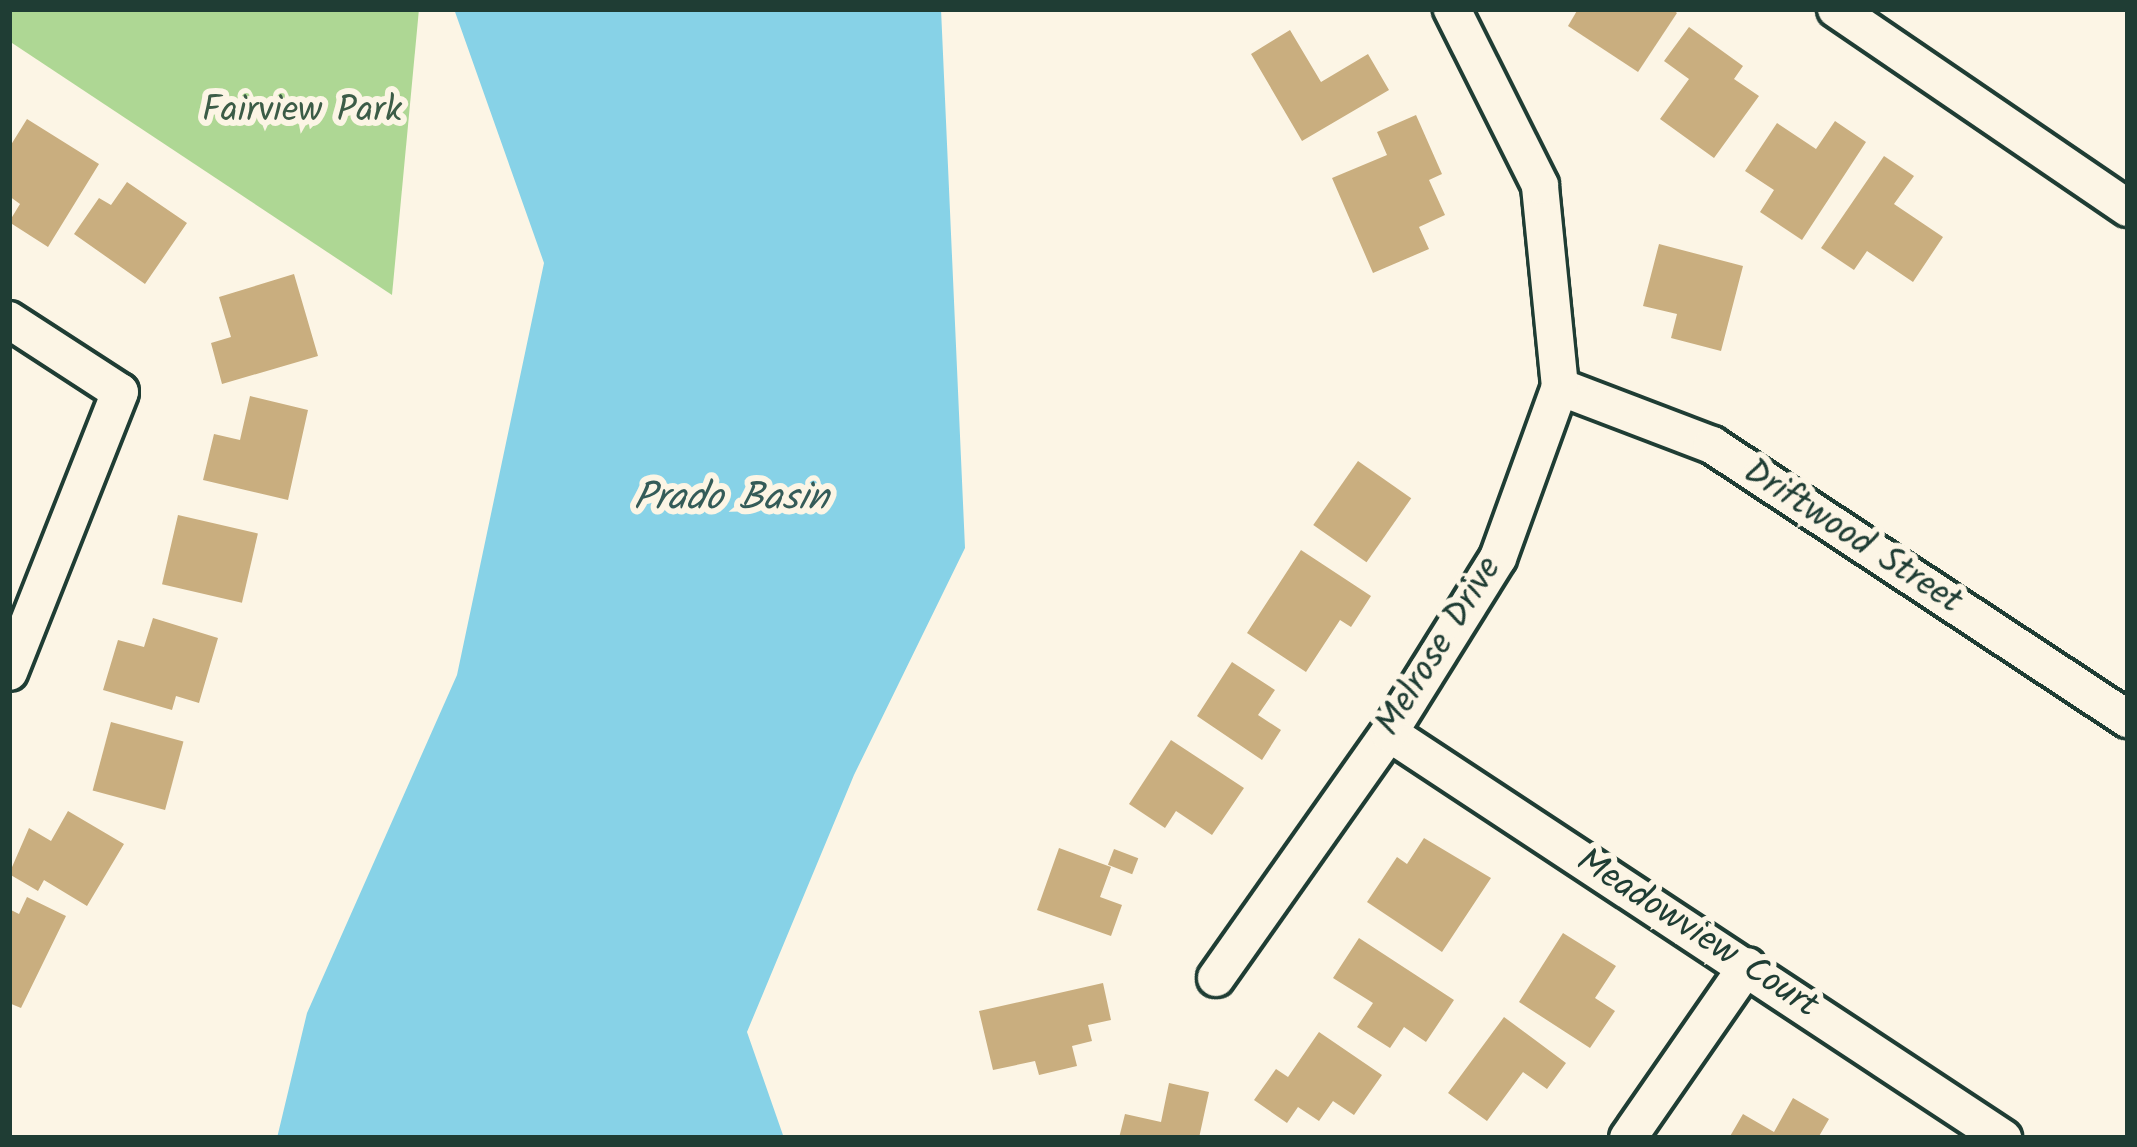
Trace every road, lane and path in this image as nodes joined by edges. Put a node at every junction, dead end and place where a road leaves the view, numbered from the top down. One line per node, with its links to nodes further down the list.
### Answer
1 (1453, 9): 5 (street, Melrose Drive)
2 (1836, 9): 3 (street)
3 (2128, 208)
4 (9, 320): 6 (street)
5 (1560, 387): 7 (street, Driftwood Street); 8 (street, Melrose Drive)
6 (9, 672)
7 (2128, 719)
8 (1389, 733): 9 (street, Meadowview Court); 10 (street, Melrose Drive)
9 (1747, 966): 11 (street); 12 (street, Meadowview Court)
10 (1216, 978)
11 (1628, 1138)
12 (2003, 1138)

